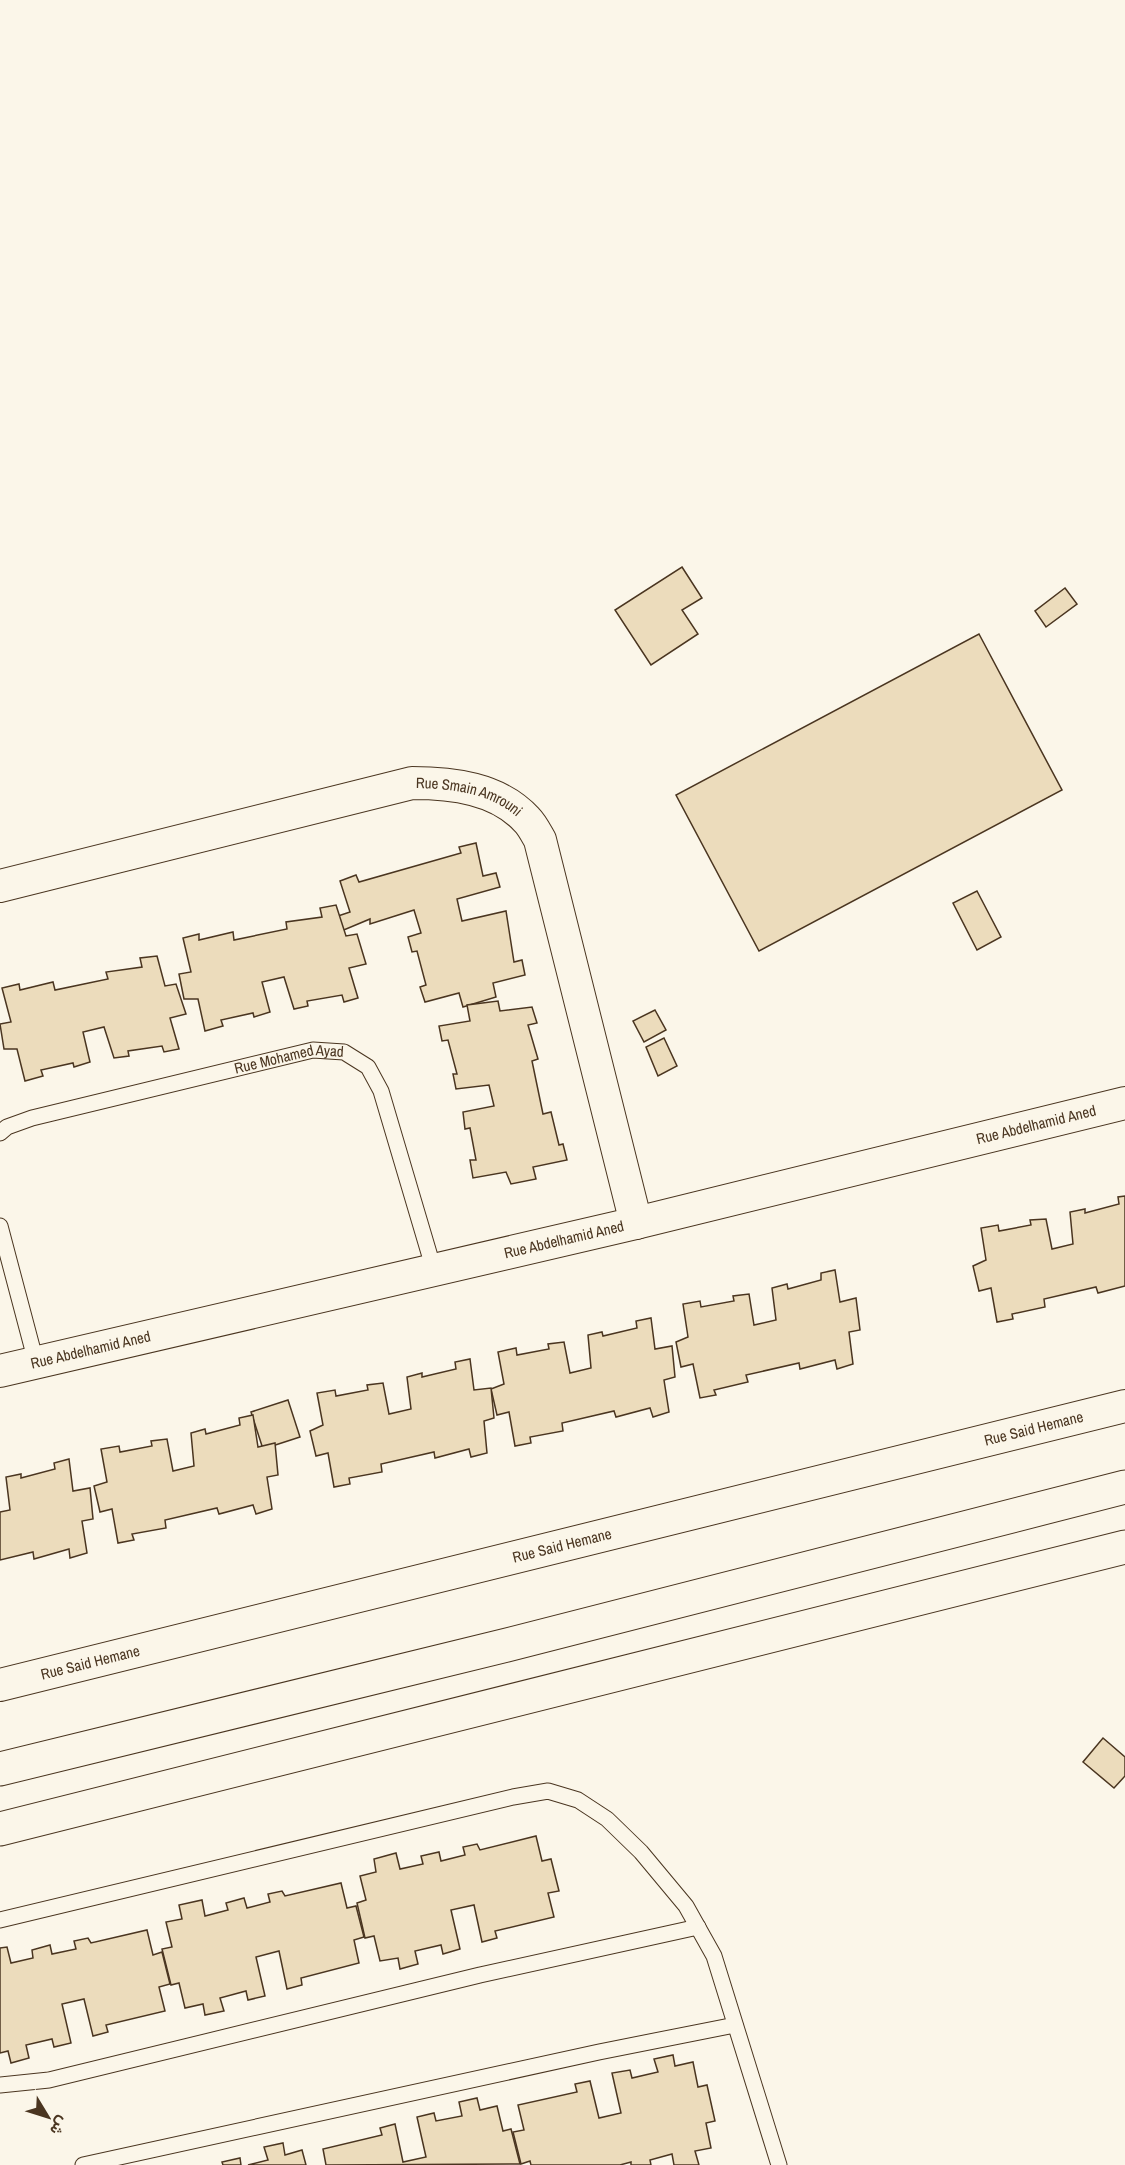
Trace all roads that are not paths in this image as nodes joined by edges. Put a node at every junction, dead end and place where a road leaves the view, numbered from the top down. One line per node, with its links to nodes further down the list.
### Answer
1 (0, 886): 4 (street, Rue Smain Amrouni)
2 (1125, 1103): 4 (street, Rue Abdelhamid Aned)
3 (0, 1133): 6 (lane, Rue Mohamed Ayad)
4 (636, 1223): 6 (street, Rue Abdelhamid Aned)
5 (0, 1226): 7 (lane)
6 (434, 1270): 7 (street, Rue Abdelhamid Aned)
7 (36, 1362): 8 (street, Rue Abdelhamid Aned)
8 (0, 1371)
9 (1125, 1406): 12 (street, Rue Said Hemane)
10 (1125, 1487): 13 (main road)
11 (1125, 1546): 14 (main road)
12 (0, 1685)
13 (0, 1769)
14 (0, 1829)
15 (0, 1920): 16 (lane)
16 (698, 1927): 17 (lane); 18 (lane)
17 (735, 2025): 19 (lane); 20 (lane)
18 (0, 2085)
19 (83, 2165)
20 (779, 2165)

